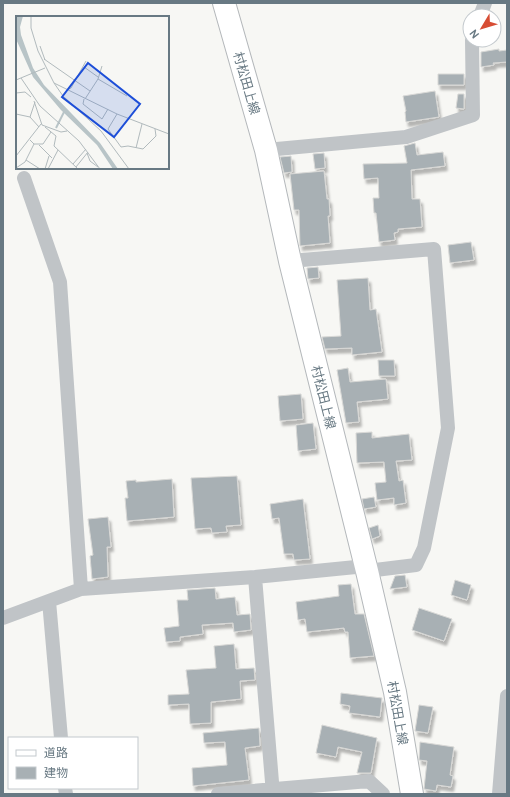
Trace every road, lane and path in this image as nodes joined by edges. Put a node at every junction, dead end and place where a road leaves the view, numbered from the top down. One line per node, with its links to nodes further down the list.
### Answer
1 (224, 3): 3 (main road, 村松田上線)
2 (472, 48): 3 (street)
3 (266, 150): 5 (main road, 村松田上線)
4 (24, 178): 8 (street)
5 (290, 261): 6 (main road, 村松田上線); 6 (street)
6 (366, 568): 7 (street); 16 (main road, 村松田上線)
7 (255, 577): 8 (street); 13 (street)
8 (81, 589): 9 (street)
9 (49, 601): 10 (street); 12 (street)
10 (3, 618)
11 (507, 696): 17 (street)
12 (61, 737)
13 (273, 792): 14 (street); 15 (street)
14 (218, 794)
15 (383, 794)
16 (412, 794)
17 (499, 794)

